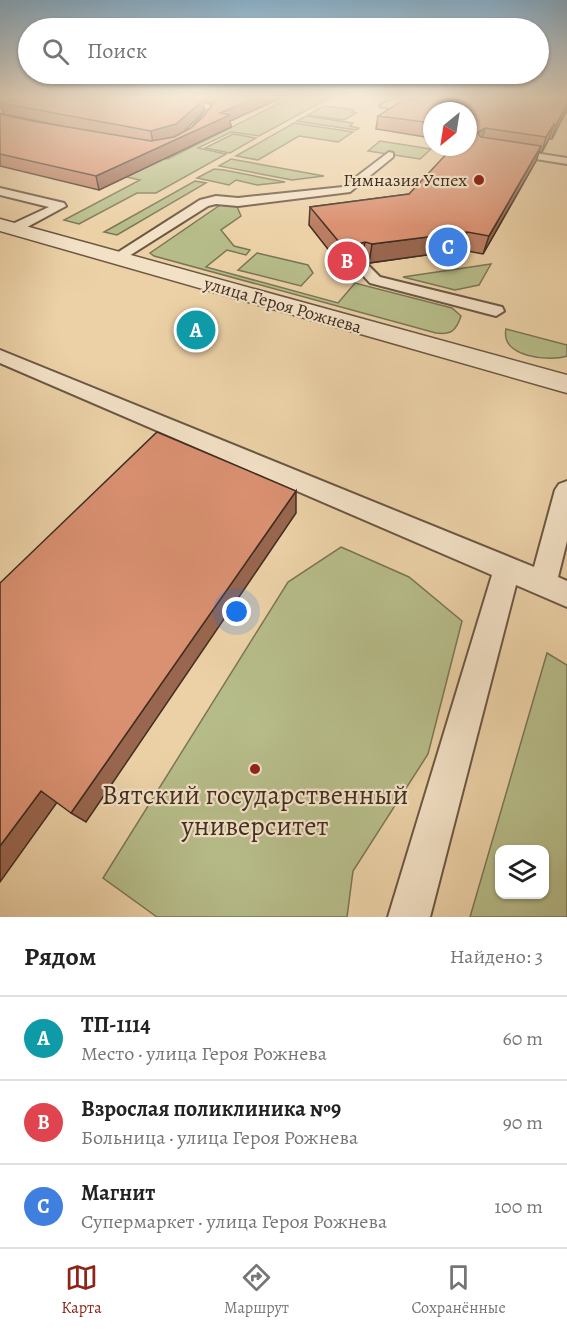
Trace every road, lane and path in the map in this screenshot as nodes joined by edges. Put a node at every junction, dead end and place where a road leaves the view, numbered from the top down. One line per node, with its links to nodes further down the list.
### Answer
1 (514, 142): 4 (lane)
2 (500, 148): 4 (lane)
3 (389, 155): 8 (lane)
4 (550, 158): 5 (lane)
5 (567, 161)
6 (0, 191): 7 (lane)
7 (6, 227): 8 (street, улица Героя Рожнева)
8 (116, 258): 12 (street, улица Героя Рожнева)
9 (362, 267): 10 (lane)
10 (496, 311)
11 (0, 356): 14 (lane)
12 (567, 384)
13 (567, 490): 15 (lane)
14 (507, 568): 15 (lane); 17 (lane)
15 (543, 584): 16 (lane)
16 (567, 594)
17 (409, 917)

